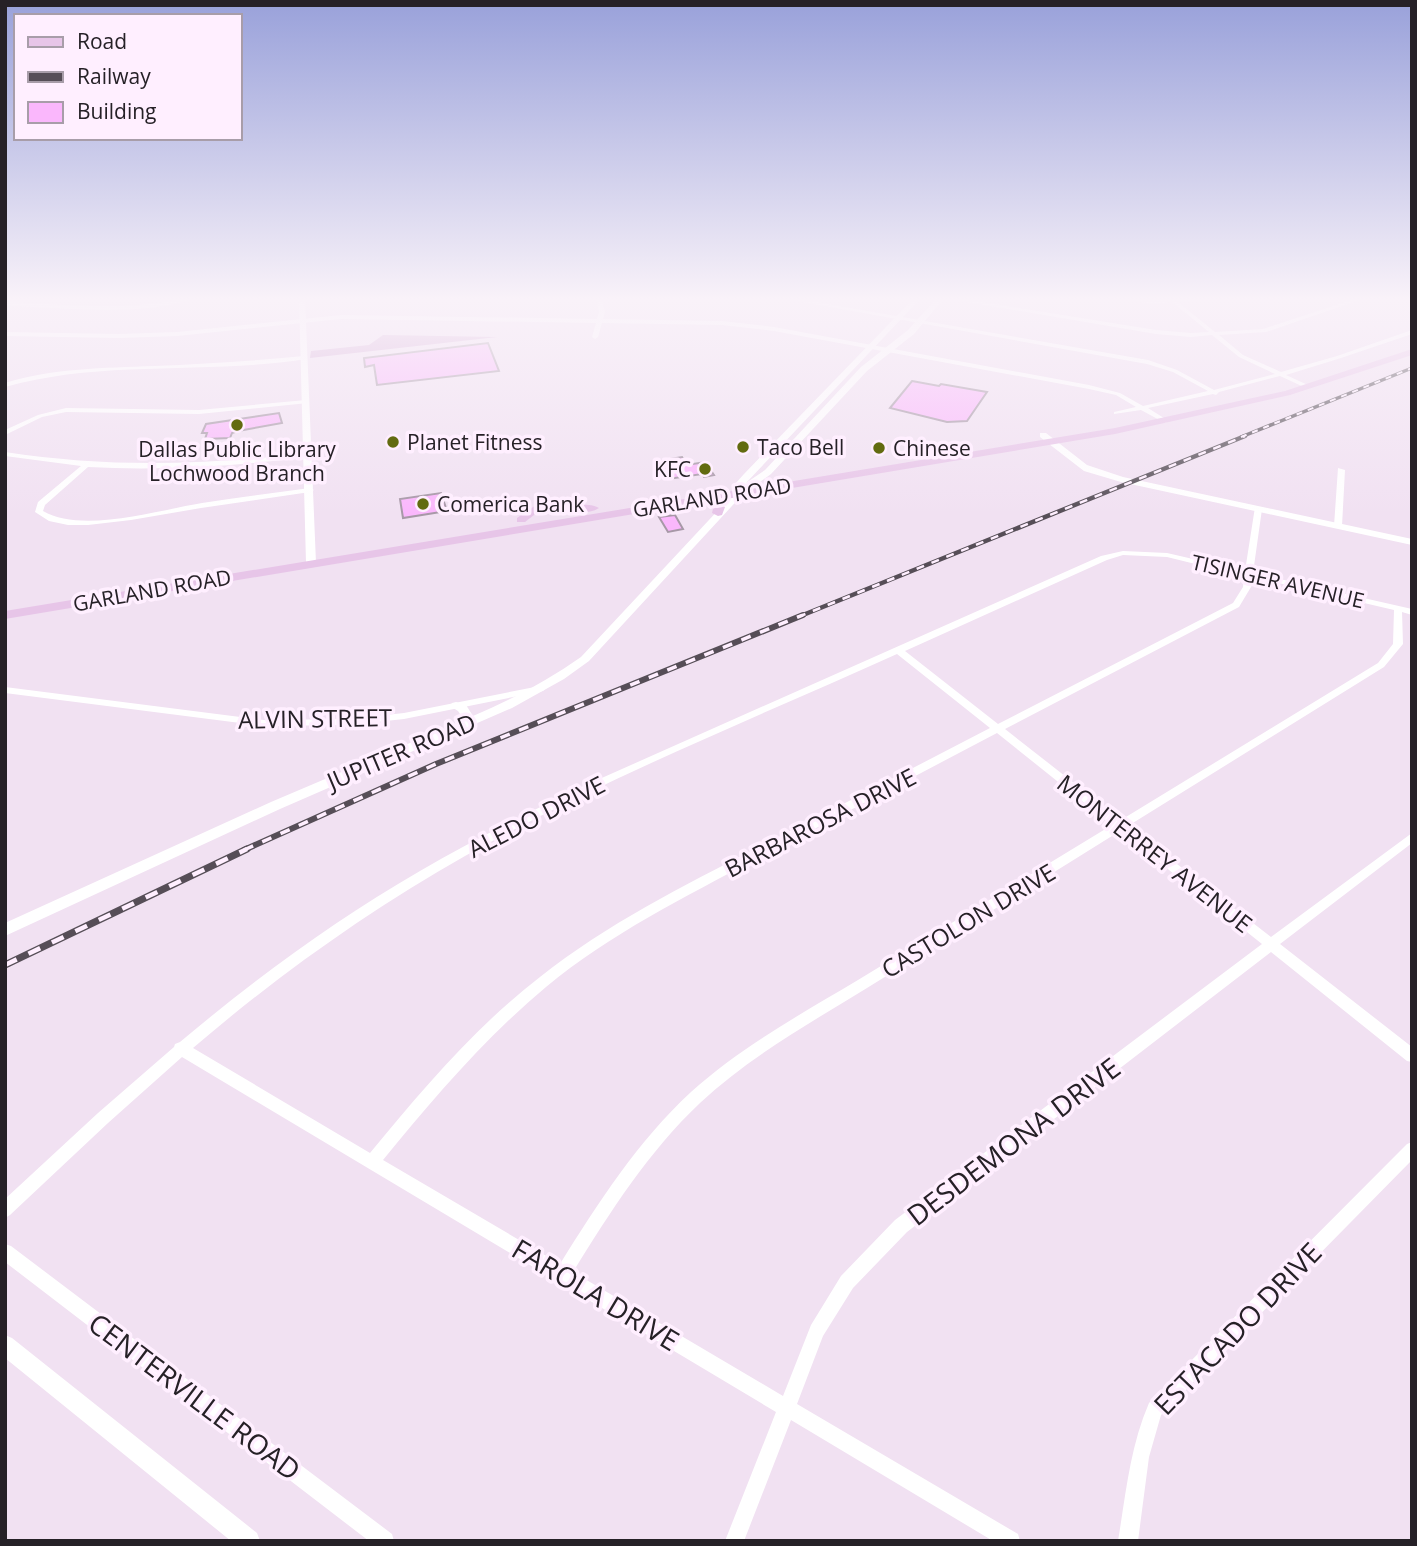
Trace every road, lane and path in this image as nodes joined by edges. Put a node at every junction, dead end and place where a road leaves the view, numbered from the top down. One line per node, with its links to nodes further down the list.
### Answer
1 (84, 370): 15 (street)
2 (305, 370): 18 (street)
3 (849, 370): 12 (main road, JUPITER ROAD)
4 (865, 370): 13 (main road)
5 (999, 370): 19 (street)
6 (1173, 370): 17 (street)
7 (1270, 370): 11 (street)
8 (1302, 370): 11 (street)
9 (1332, 370): 14 (main road, GARLAND ROAD)
10 (1358, 370): 16 (main road, GARLAND ROAD)
11 (1282, 376): 14 (street); 17 (street)
12 (841, 378): 13 (main road); 22 (main road, JUPITER ROAD)
13 (855, 379): 23 (main road)
14 (1296, 382): 16 (street); 21 (main road, GARLAND ROAD)
15 (5, 385)
16 (1308, 387): 21 (main road, GARLAND ROAD)
17 (1216, 393): 19 (street)
18 (306, 402): 24 (street); 27 (street)
19 (1143, 408): 20 (street); 21 (street)
20 (1116, 414)
21 (1160, 418): 25 (main road, GARLAND ROAD)
22 (792, 429): 23 (main road); 33 (main road, JUPITER ROAD)
23 (808, 429): 32 (main road)
24 (5, 433)
25 (1047, 438): 29 (main road, GARLAND ROAD); 30 (street)
26 (5, 454): 28 (street)
27 (308, 455): 28 (street); 34 (street)
28 (85, 466): 34 (street)
29 (875, 466): 32 (main road, GARLAND ROAD); 33 (main road, GARLAND ROAD)
30 (1082, 466): 37 (street)
31 (1341, 470): 40 (street)
32 (757, 481): 33 (main road, GARLAND ROAD)
33 (740, 488): 35 (main road, GARLAND ROAD); 36 (main road, GARLAND ROAD); 38 (street, JUPITER ROAD)
34 (310, 489): 43 (street)
35 (698, 499): 38 (main road); 43 (main road, GARLAND ROAD)
36 (593, 508): 39 (main road, GARLAND ROAD); 39 (main road)
37 (1258, 509): 40 (street); 44 (street, BARBAROSA DRIVE)
38 (718, 513): 51 (street, JUPITER ROAD)
39 (521, 520): 43 (main road, GARLAND ROAD)
40 (1338, 526): 41 (street)
41 (1412, 542)
42 (1143, 552): 44 (street, TISINGER AVENUE); 50 (street, ALEDO DRIVE)
43 (312, 559): 45 (main road, GARLAND ROAD)
44 (1249, 574): 47 (street, TISINGER AVENUE); 55 (street, BARBAROSA DRIVE)
45 (114, 592): 46 (main road, GARLAND ROAD); 49 (main road, GARLAND ROAD)
46 (5, 605)
47 (1398, 609): 48 (street, TISINGER AVENUE); 56 (street, CASTOLON DRIVE)
48 (1412, 612)
49 (5, 615)
50 (898, 650): 55 (street, MONTERREY AVENUE); 60 (street, ALEDO DRIVE)
51 (541, 689): 53 (street, ALVIN STREET); 54 (street, JUPITER ROAD)
52 (5, 690): 53 (street, ALVIN STREET)
53 (456, 706): 54 (street)
54 (466, 723): 58 (street, JUPITER ROAD)
55 (998, 730): 56 (street, MONTERREY AVENUE); 63 (street, BARBAROSA DRIVE)
56 (1121, 826): 59 (street, MONTERREY AVENUE); 66 (street, CASTOLON DRIVE)
57 (1412, 837): 59 (street, DESDEMONA DRIVE)
58 (5, 930)
59 (1271, 946): 61 (street, MONTERREY AVENUE); 68 (street, DESDEMONA DRIVE)
60 (180, 1048): 63 (street, FAROLA DRIVE); 64 (street, ALEDO DRIVE)
61 (1412, 1056)
62 (1412, 1149): 73 (street, ESTACADO DRIVE)
63 (372, 1162): 66 (street, FAROLA DRIVE)
64 (5, 1210)
65 (5, 1252): 70 (street, CENTERVILLE ROAD)
66 (563, 1274): 68 (street, FAROLA DRIVE)
67 (5, 1345): 69 (street)
68 (785, 1407): 71 (street, DESDEMONA DRIVE); 72 (street, FAROLA DRIVE)
69 (249, 1541)
70 (385, 1541)
71 (734, 1541)
72 (1011, 1541)
73 (1128, 1541)

